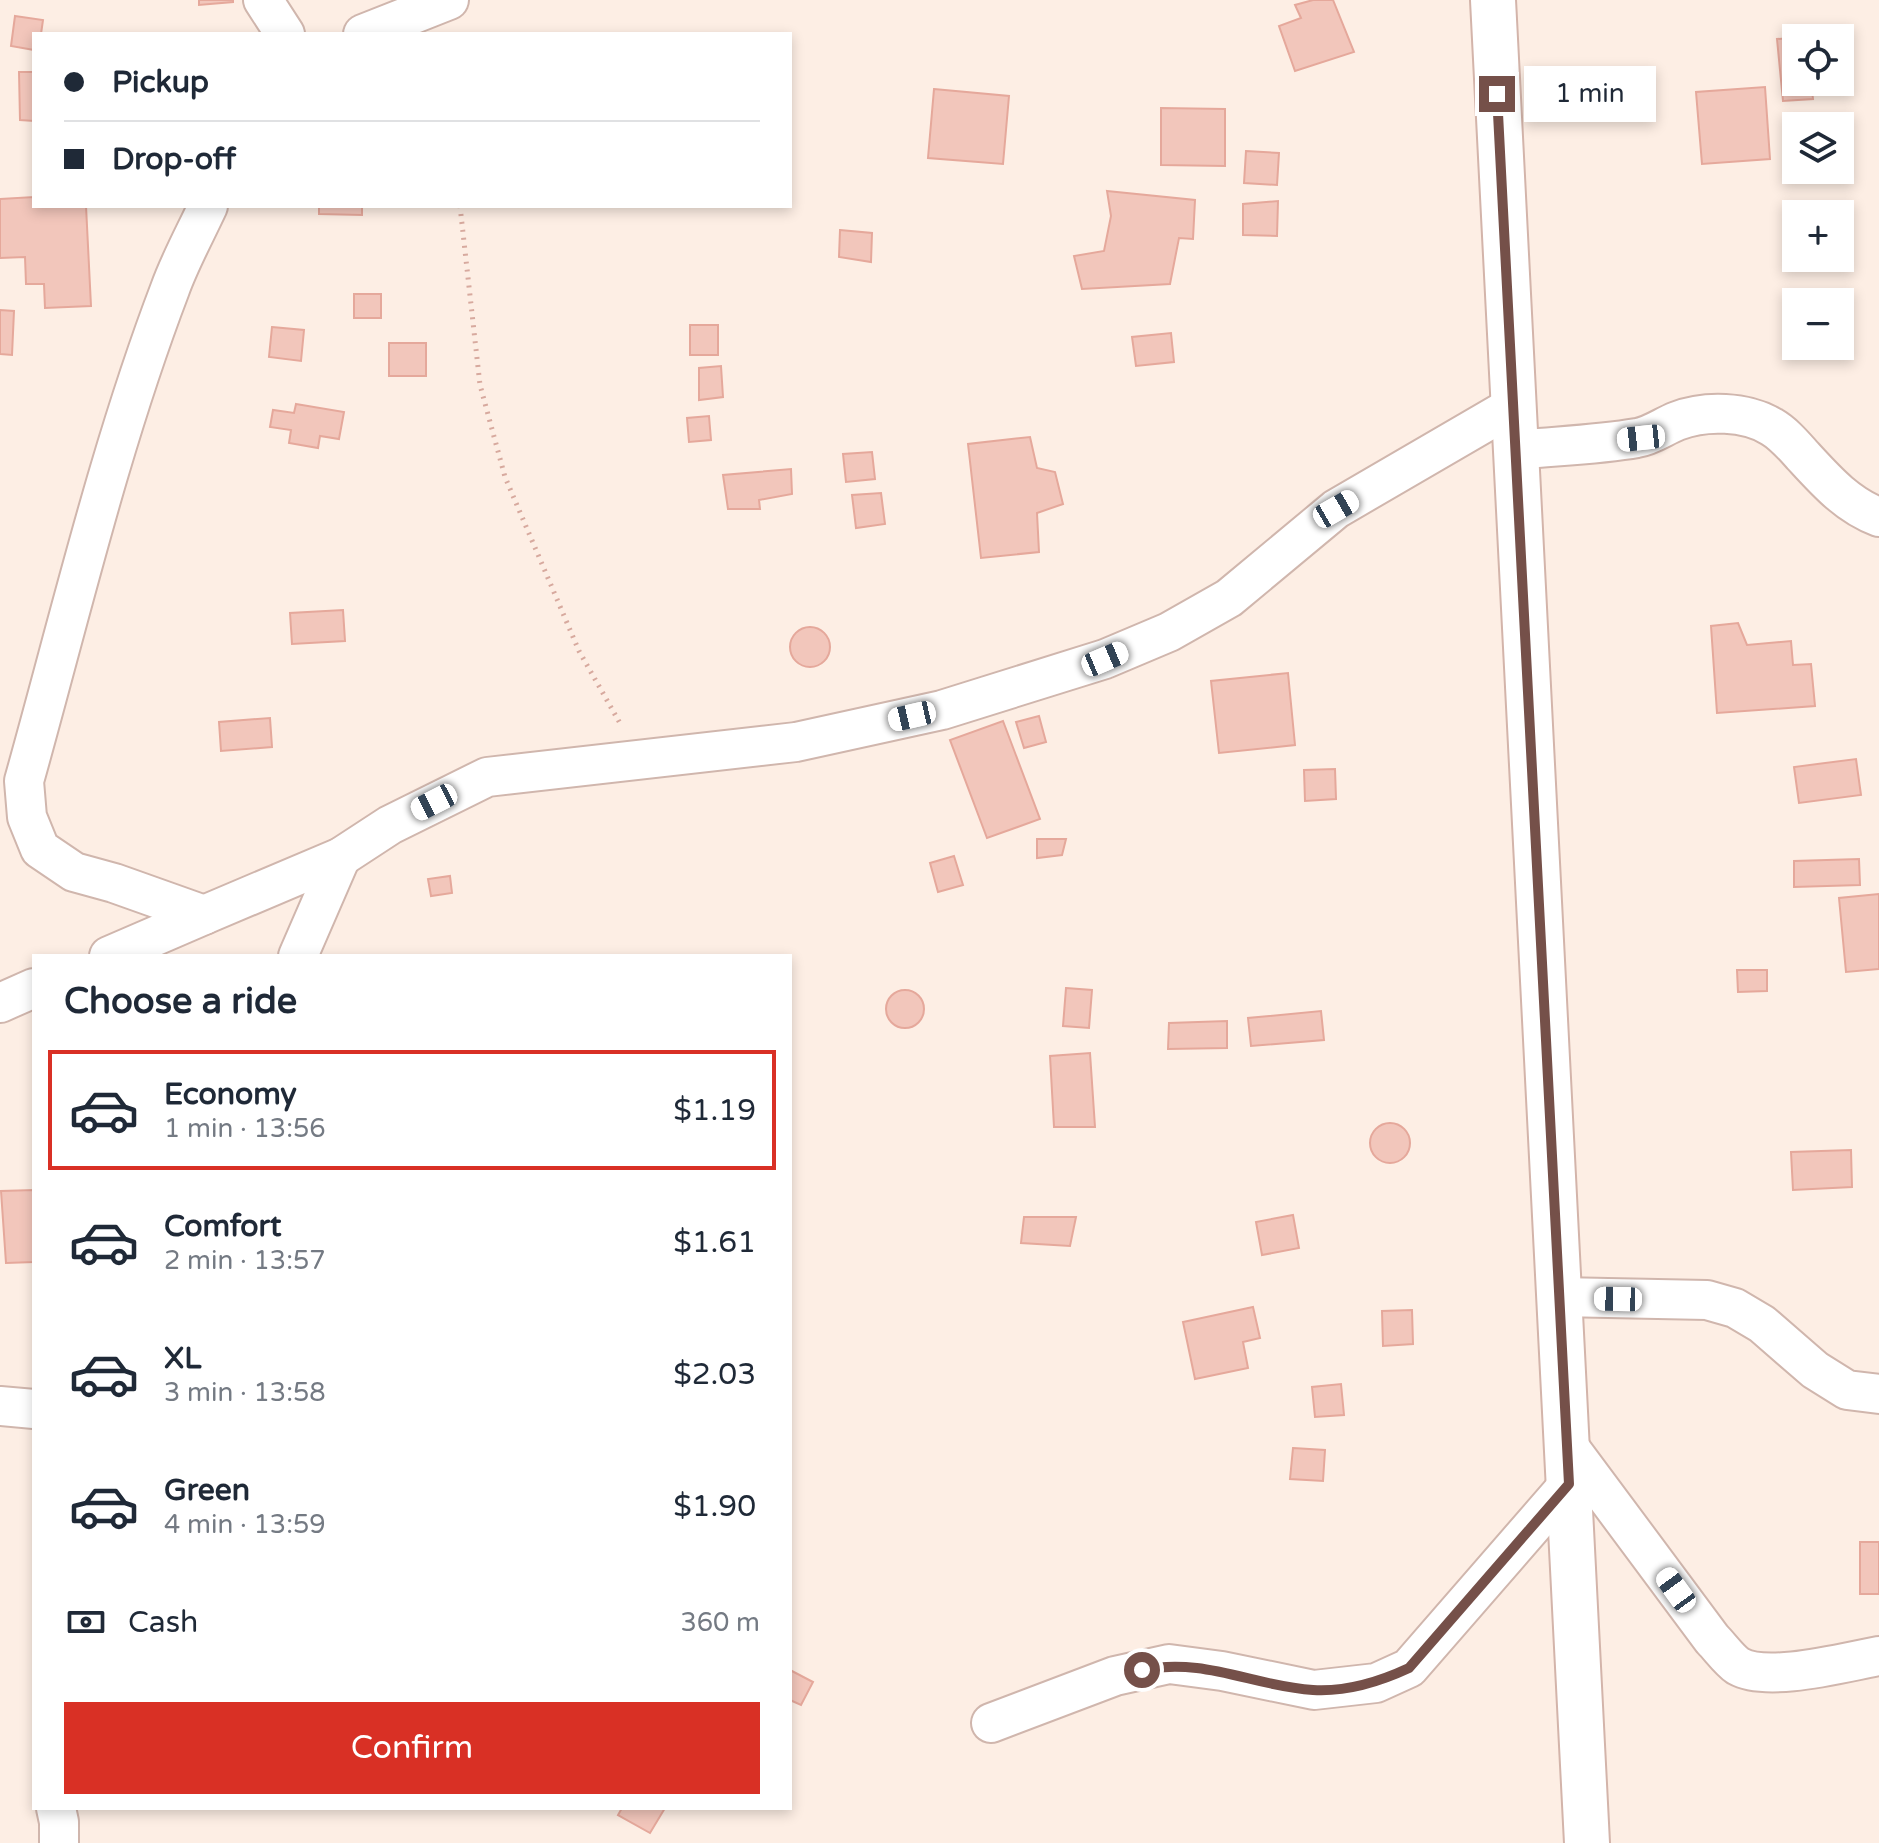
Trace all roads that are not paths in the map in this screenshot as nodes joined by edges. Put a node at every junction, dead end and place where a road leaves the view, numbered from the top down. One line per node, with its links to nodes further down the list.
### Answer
1 (263, 0): 4 (street)
2 (449, 0): 5 (street)
3 (1493, 0): 7 (street)
4 (284, 32)
5 (368, 32)
6 (207, 208): 11 (street)
7 (1513, 406): 8 (street); 10 (street)
8 (1515, 450): 9 (street); 16 (street)
9 (1879, 517)
10 (341, 857): 11 (street); 13 (street)
11 (204, 915): 12 (street)
12 (114, 954)
13 (299, 954)
14 (32, 989): 15 (street)
15 (0, 1003)
16 (1559, 1297): 17 (street); 20 (street)
17 (1879, 1394)
18 (0, 1406): 19 (street)
19 (32, 1409)
20 (1568, 1464): 21 (street); 22 (street); 25 (street)
21 (1879, 1656)
22 (991, 1723)
23 (56, 1810): 24 (street)
24 (59, 1843)
25 (1587, 1843)

